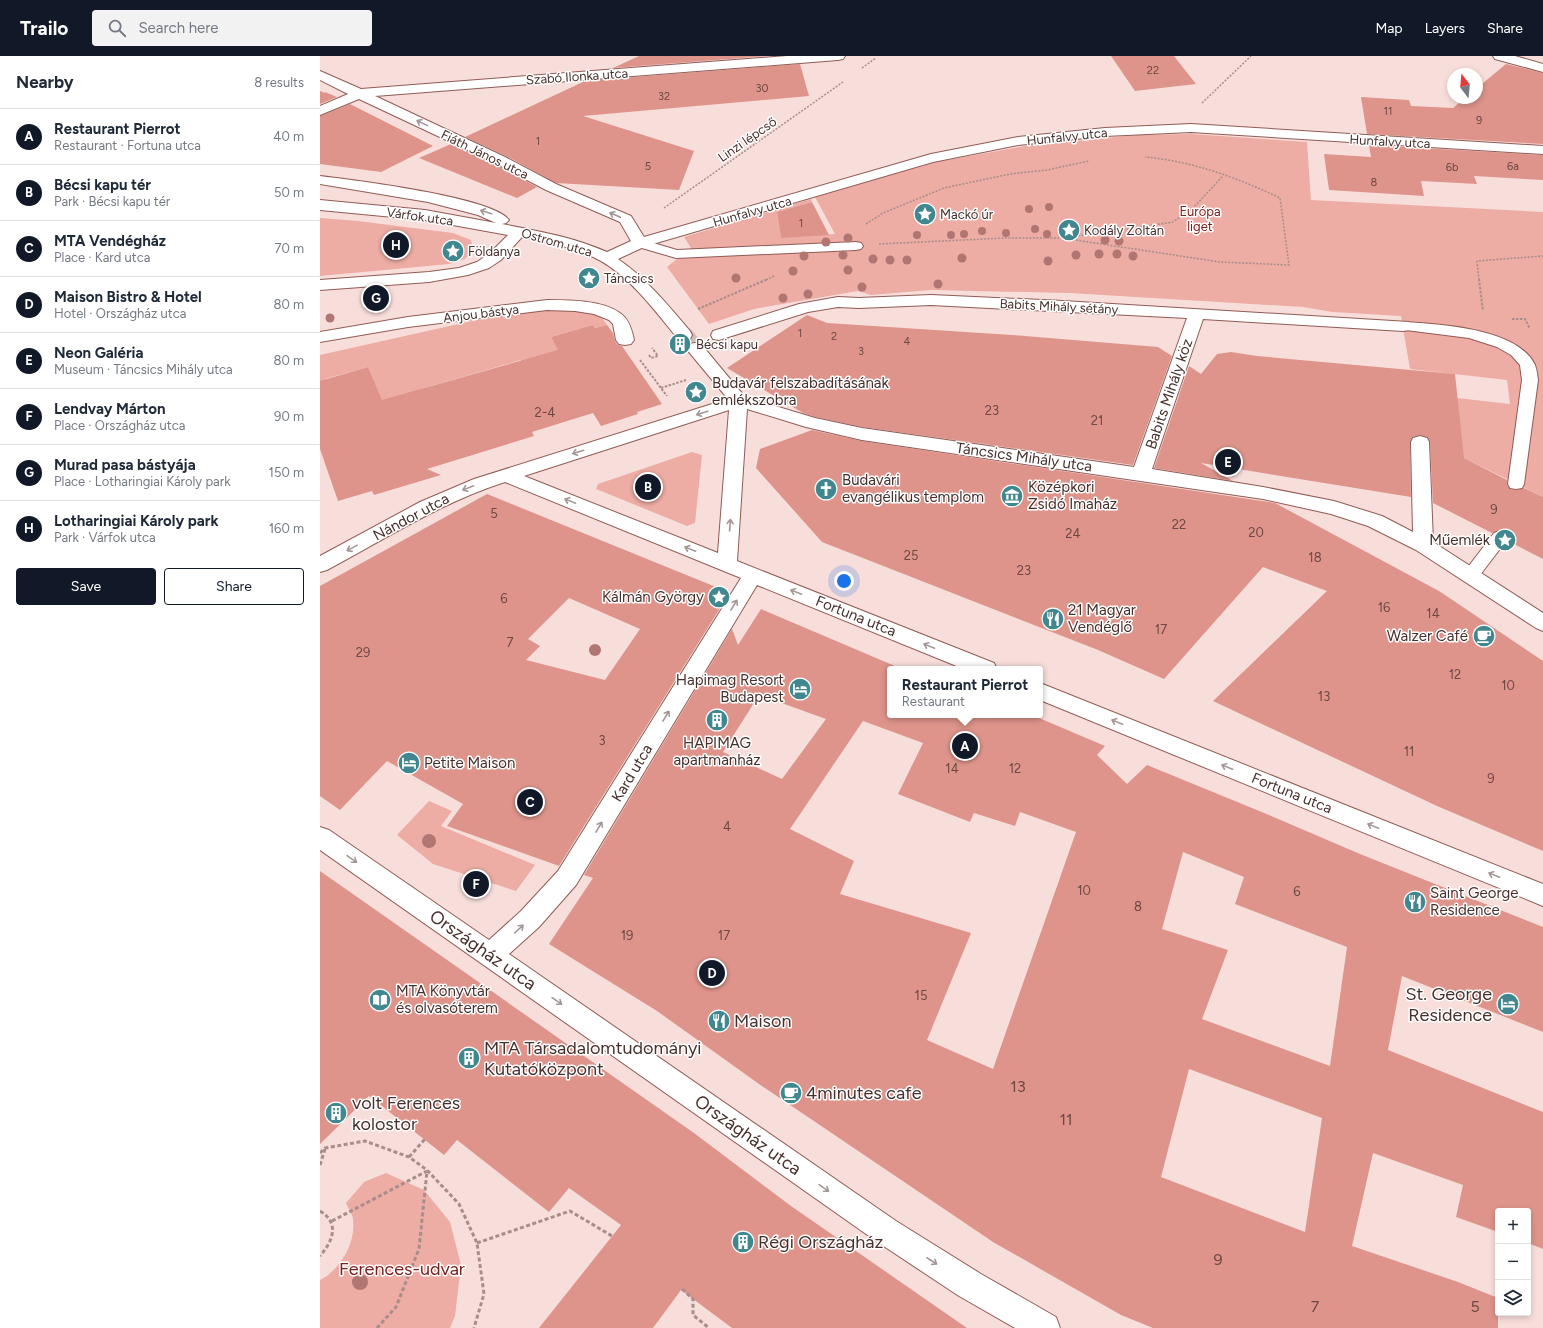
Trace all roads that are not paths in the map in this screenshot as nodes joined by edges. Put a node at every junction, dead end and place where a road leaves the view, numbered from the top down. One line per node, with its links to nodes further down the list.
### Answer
1 (838, 56): 5 (street, Szabó Ilonka utca)
2 (1500, 56): 3 (street)
3 (1543, 68)
4 (320, 75): 5 (street, Fiáth János utca)
5 (360, 93): 6 (street, Szabó Ilonka utca); 13 (street, Fiáth János utca, one-way to 5)
6 (320, 111)
7 (1543, 150): 13 (street, Hunfalvy utca)
8 (320, 180): 9 (street, Ostrom utca)
9 (356, 185): 11 (street); 12 (street, Ostrom utca, one-way to 9)
10 (320, 204): 11 (street, Várfok utca)
11 (379, 210): 12 (street, Várfok utca)
12 (518, 232): 15 (street, Ostrom utca); 16 (street)
13 (640, 243): 14 (lane); 15 (street, Hunfalvy utca)
14 (856, 246)
15 (607, 258): 22 (street, Ostrom utca)
16 (320, 284)
17 (1196, 315): 18 (street, Babits Mihály sétány); 19 (street, Babits Mihály sétány); 24 (street, Babits Mihály köz)
18 (1403, 326): 26 (lane)
19 (719, 335)
20 (320, 337): 21 (street, Anjou bástya)
21 (625, 340)
22 (739, 401): 24 (street, Táncsics Mihály utca); 25 (street, Nándor utca, one-way to 25); 29 (street, one-way to 22)
23 (1420, 442): 28 (street)
24 (1141, 474): 28 (street, Táncsics Mihály utca)
25 (504, 475): 29 (street, Fortuna utca, one-way to 25); 30 (street, Nándor utca, one-way to 30)
26 (1516, 484)
27 (1500, 537): 32 (lane)
28 (1423, 544): 32 (street, Táncsics Mihály utca)
29 (727, 564): 31 (street, Fortuna utca)
30 (320, 565)
31 (753, 575): 34 (street, Fortuna utca, one-way to 31); 38 (street, Kard utca, one-way to 31)
32 (1471, 575): 33 (street, Táncsics Mihály utca)
33 (1543, 623)
34 (979, 666)
35 (1043, 692): 37 (street, Fortuna utca, one-way to 35)
36 (320, 837): 38 (street, Országház utca, one-way to 38)
37 (1543, 895)
38 (490, 955): 39 (street, Országház utca, one-way to 39)
39 (1045, 1328)

